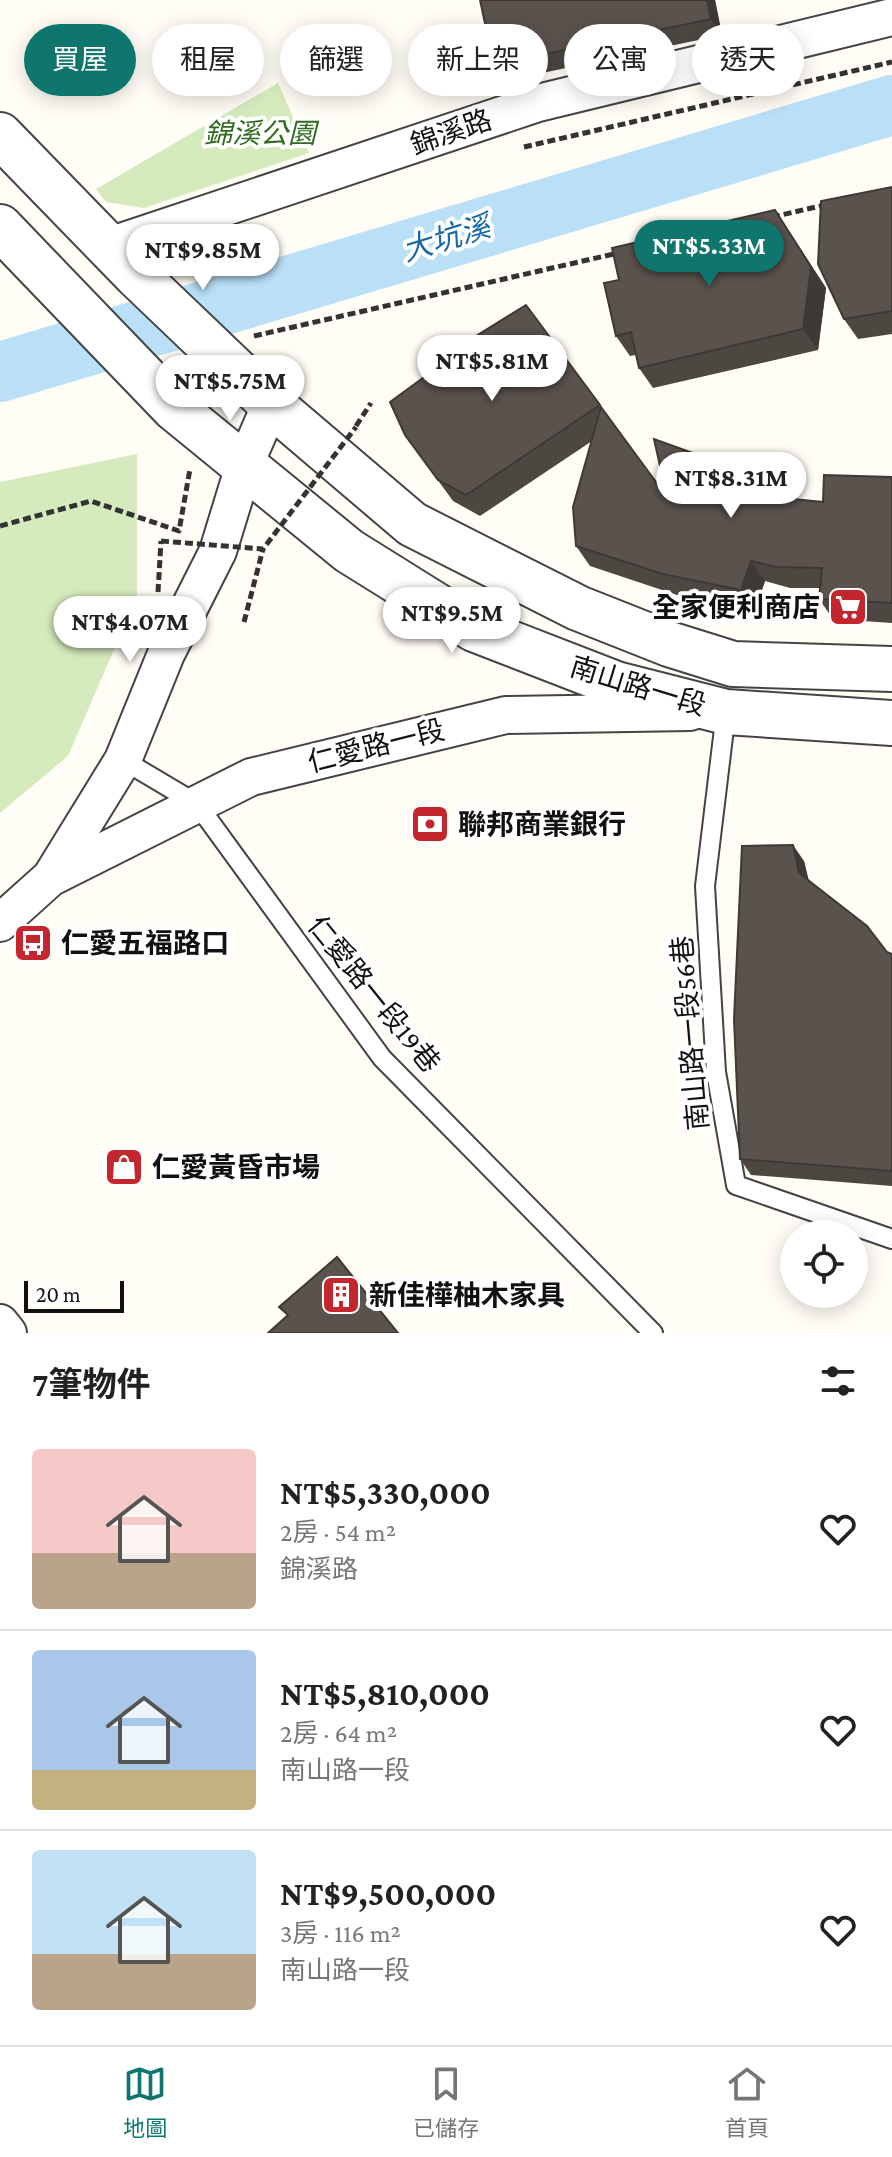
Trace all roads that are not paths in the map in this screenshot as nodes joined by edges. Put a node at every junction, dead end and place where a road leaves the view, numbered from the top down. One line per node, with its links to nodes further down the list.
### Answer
1 (892, 17): 4 (street, 錦溪路)
2 (0, 135): 4 (street)
3 (0, 227): 6 (street, 南山路一段)
4 (123, 261): 5 (street, 南山路一段)
5 (271, 404): 6 (street, 仁愛路一段); 7 (street, 南山路一段)
6 (244, 466): 8 (street, 南山路一段); 10 (street, 仁愛路一段)
7 (892, 669)
8 (726, 712): 9 (street, 南山路一段); 11 (street, 仁愛路一段); 14 (lane, 南山路一段56巷)
9 (892, 723)
10 (123, 760): 11 (lane, 仁愛路一段19巷); 12 (street, 仁愛路一段)
11 (197, 804): 12 (street, 仁愛路一段); 17 (lane, 仁愛路一段19巷)
12 (50, 878): 13 (street, 仁愛路一段)
13 (0, 923)
14 (892, 1239)
15 (0, 1323): 16 (street)
16 (8, 1333)
17 (653, 1333)

